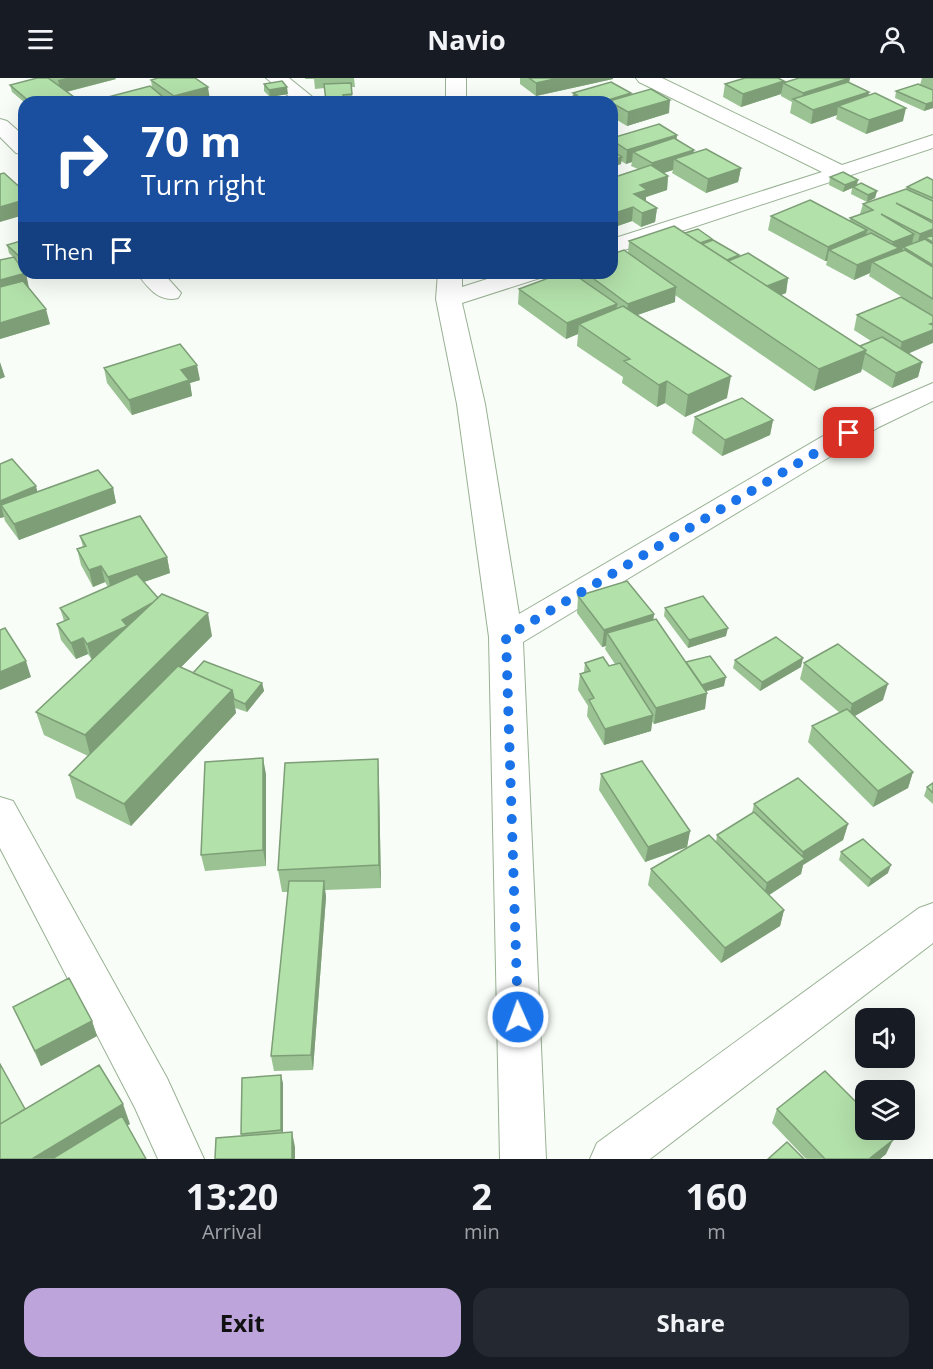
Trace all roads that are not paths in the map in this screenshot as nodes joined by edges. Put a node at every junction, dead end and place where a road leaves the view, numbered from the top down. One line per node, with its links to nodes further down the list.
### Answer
1 (276, 78): 4 (street)
2 (456, 78): 5 (street)
3 (646, 78): 9 (street)
4 (300, 96)
5 (456, 96)
6 (0, 124): 8 (street)
7 (933, 141): 9 (street)
8 (18, 142)
9 (842, 173): 10 (street)
10 (618, 245)
11 (155, 279): 14 (street)
12 (493, 279): 13 (street)
13 (449, 286): 16 (street)
14 (169, 292)
15 (933, 390): 16 (street)
16 (506, 637): 20 (street)
17 (0, 812): 19 (street)
18 (933, 920): 21 (street)
19 (181, 1159)
20 (523, 1159)
21 (613, 1159)

